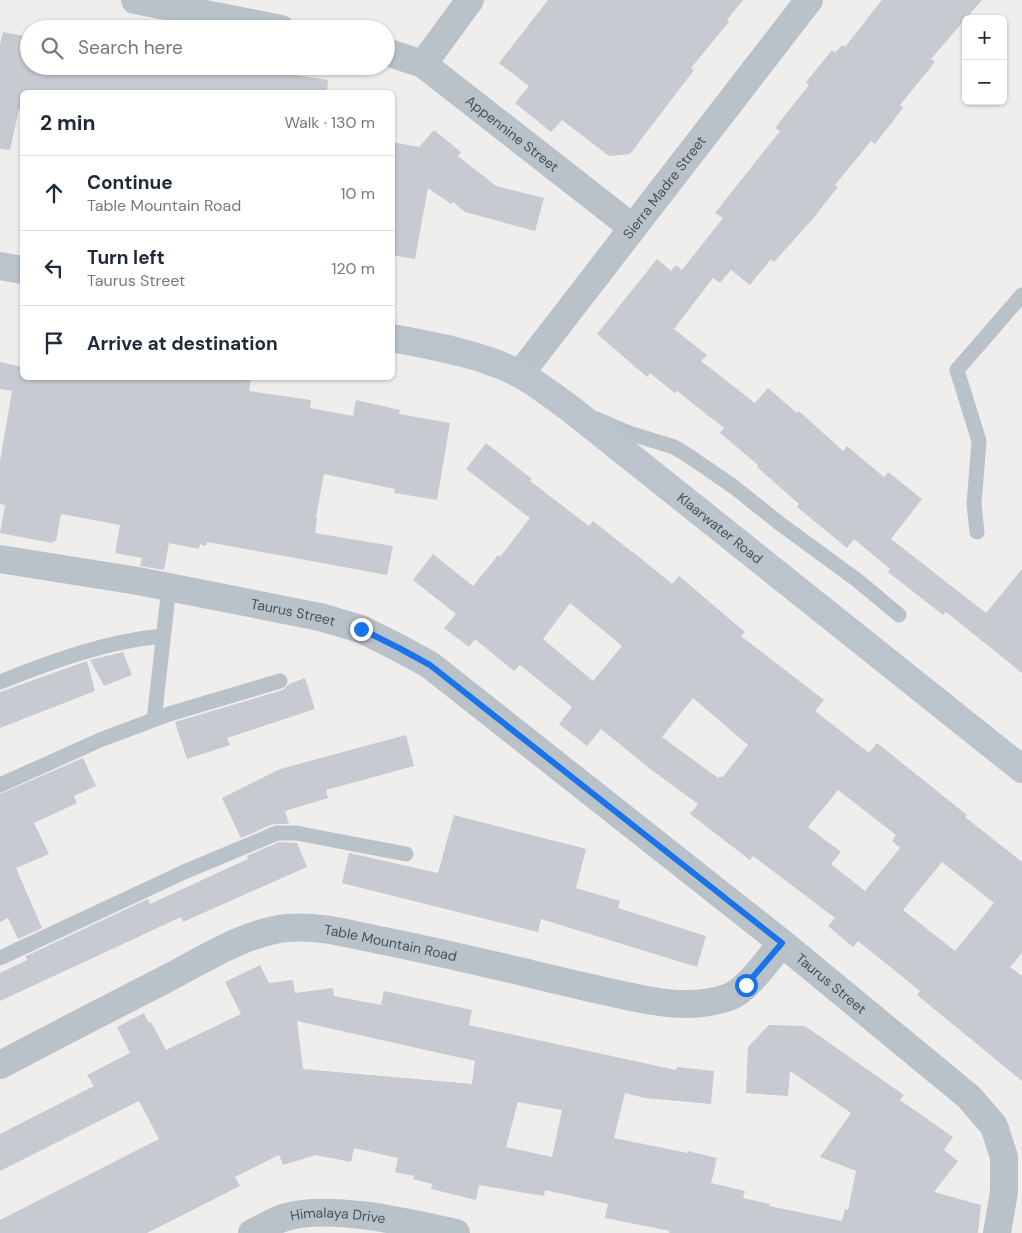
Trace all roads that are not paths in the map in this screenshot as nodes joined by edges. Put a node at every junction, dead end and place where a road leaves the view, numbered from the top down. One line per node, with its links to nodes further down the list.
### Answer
1 (135, 0): 4 (street)
2 (470, 0): 6 (street)
3 (809, 0): 7 (street, Sierra Madre Street)
4 (236, 20)
5 (395, 55): 6 (street, Appennine Street)
6 (423, 64): 7 (street, Appennine Street)
7 (633, 228): 12 (street, Sierra Madre Street)
8 (0, 266): 9 (street)
9 (20, 270)
10 (1022, 295): 14 (lane)
11 (395, 339): 12 (street, Klaarwater Road)
12 (520, 374): 13 (street, Klaarwater Road)
13 (572, 410): 17 (lane); 22 (street, Klaarwater Road)
14 (977, 532)
15 (0, 559): 16 (street, Taurus Street)
16 (169, 587): 18 (lane); 25 (street, Taurus Street)
17 (899, 614)
18 (163, 636): 20 (lane); 21 (lane)
19 (280, 681): 21 (lane)
20 (0, 682)
21 (154, 720): 23 (lane)
22 (1022, 769)
23 (0, 785)
24 (406, 854): 26 (lane)
25 (782, 943): 27 (street, Table Mountain Road); 30 (street, Taurus Street)
26 (0, 958)
27 (0, 1064)
28 (252, 1233): 29 (street, Himalaya Drive)
29 (456, 1233)
30 (997, 1233)

